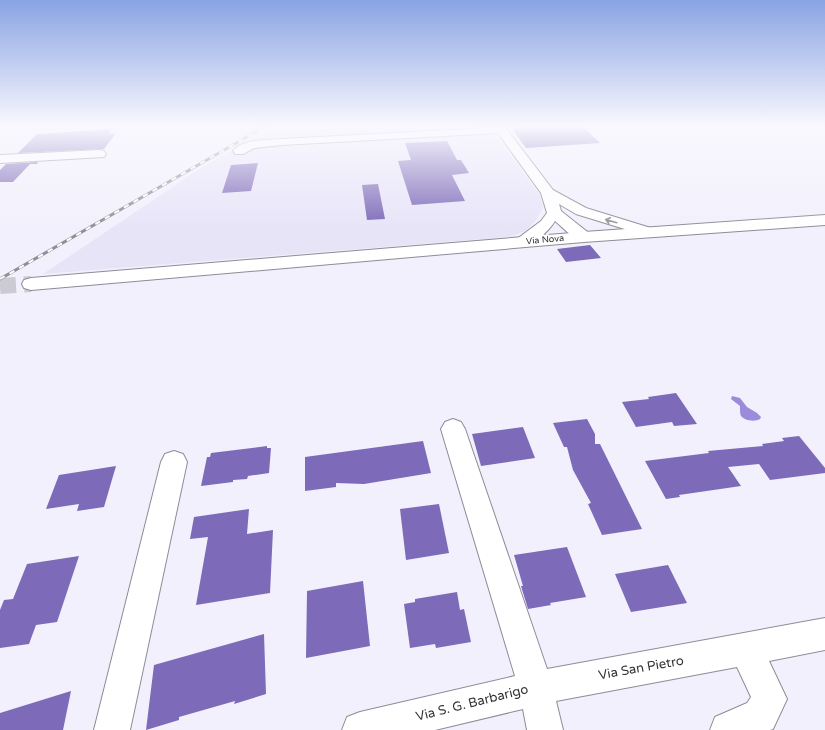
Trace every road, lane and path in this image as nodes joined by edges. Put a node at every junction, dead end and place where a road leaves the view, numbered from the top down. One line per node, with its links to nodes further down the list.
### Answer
1 (524, 161): 2 (street)
2 (548, 193): 3 (street); 4 (street)
3 (581, 211): 6 (street, one-way to 3); 7 (street)
4 (554, 214): 7 (street); 8 (street)
5 (825, 220): 6 (street, Via Nova)
6 (649, 232): 7 (street, Via Nova)
7 (588, 237): 8 (street, Via Nova)
8 (523, 242): 9 (street, Via Nova)
9 (31, 284)
10 (453, 429): 14 (street)
11 (174, 462): 15 (street)
12 (825, 634): 13 (street, Via San Pietro)
13 (746, 648): 14 (street, Via San Pietro); 18 (street)
14 (536, 688): 16 (street, Via S. G. Barbarigo); 17 (street)
15 (112, 730)
16 (360, 730)
17 (545, 730)
18 (728, 730)

